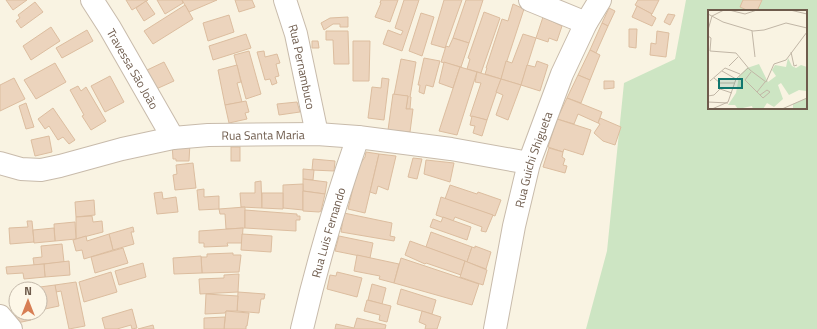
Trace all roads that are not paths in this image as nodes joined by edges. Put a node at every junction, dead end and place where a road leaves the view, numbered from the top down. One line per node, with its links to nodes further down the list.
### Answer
1 (92, 0): 8 (street, Travessa São João)
2 (285, 0): 6 (street, Rua Pernambuco)
3 (530, 0): 5 (street)
4 (600, 0): 5 (street, Rua Guichi Shigueta)
5 (586, 23): 10 (street, Rua Guichi Shigueta)
6 (317, 134): 7 (street, Rua Santa Maria); 8 (street, Rua Santa Maria)
7 (358, 137): 10 (street, Rua Santa Maria); 13 (street, Rua Luis Fernando)
8 (173, 138): 9 (street, Rua Santa Maria)
9 (0, 163)
10 (529, 163): 14 (street, Rua Guichi Shigueta)
11 (0, 316): 12 (street)
12 (11, 329)
13 (302, 329)
14 (495, 329)

